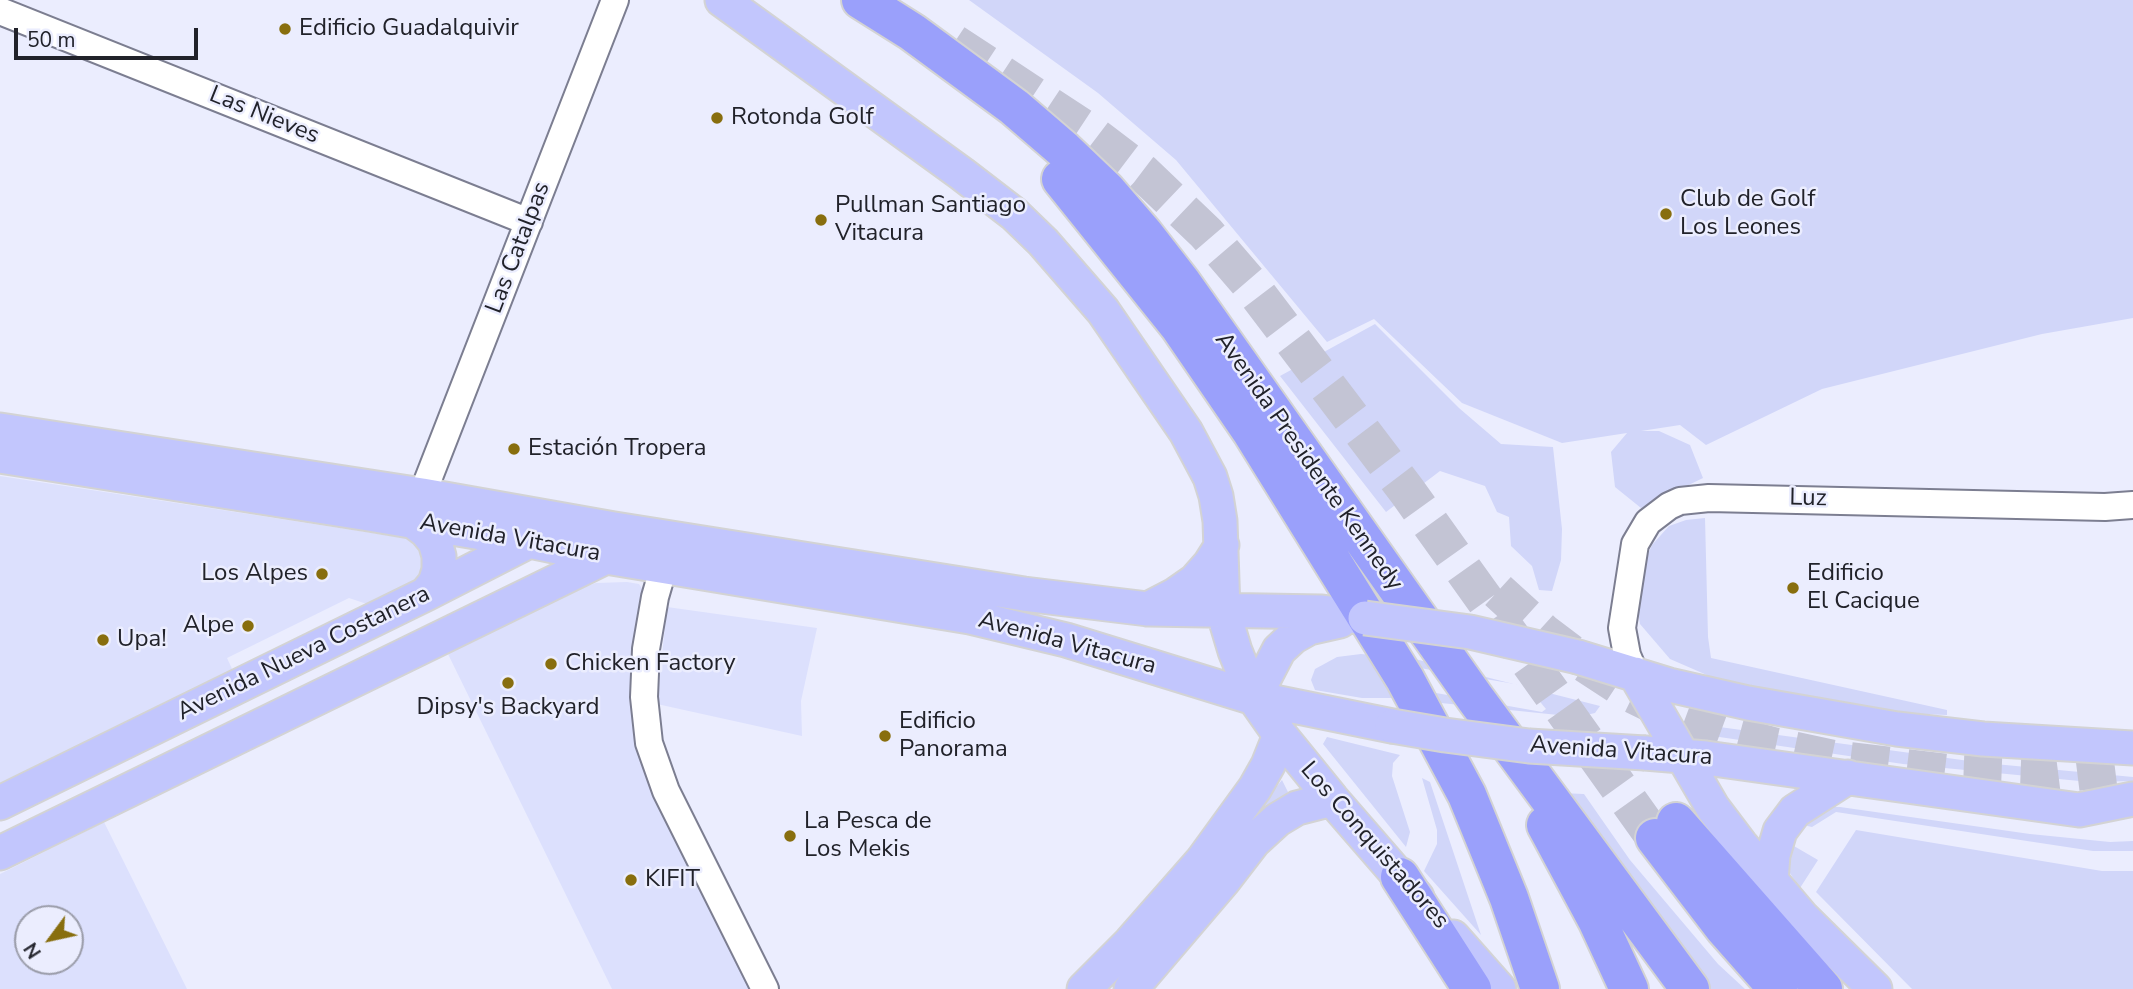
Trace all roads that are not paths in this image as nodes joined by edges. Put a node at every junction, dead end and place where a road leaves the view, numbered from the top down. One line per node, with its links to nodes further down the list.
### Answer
1 (615, 0): 6 (street, Las Catalpas)
2 (722, 0): 13 (main road, Los Conquistadores)
3 (861, 0): 5 (highway, Avenida Presidente Kennedy)
4 (0, 11): 6 (street, Las Nieves)
5 (912, 32): 21 (highway, Avenida Presidente Kennedy); 41 (highway)
6 (529, 222): 10 (street, Las Catalpas)
7 (0, 430): 10 (main road, Avenida Vitacura)
8 (0, 456): 10 (main road)
9 (2133, 505): 19 (street, Luz)
10 (418, 509): 11 (main road, Avenida Vitacura); 12 (main road, Avenida Vitacura); 15 (main road)
11 (529, 541): 12 (main road, Avenida Nueva Costanera); 15 (main road, Avenida Nueva Costanera)
12 (610, 543): 14 (main road, Avenida Vitacura); 16 (main road, Avenida Vitacura); 27 (main road, Avenida Nueva Costanera)
13 (1222, 545): 16 (main road); 17 (main road, Los Conquistadores)
14 (664, 566): 20 (main road, Avenida Vitacura); 37 (street)
15 (426, 594): 24 (main road, Avenida Nueva Costanera)
16 (1148, 609): 17 (main road, Avenida Vitacura)
17 (1223, 611): 18 (main road, Avenida Vitacura); 20 (main road, Los Conquistadores)
18 (1325, 618): 19 (main road, bridge); 20 (main road)
19 (1635, 674): 23 (main road); 25 (main road)
20 (1254, 698): 22 (main road, Los Conquistadores); 25 (main road, Avenida Vitacura, bridge)
21 (1475, 698): 42 (highway); 43 (highway, Avenida Presidente Kennedy)
22 (1280, 735): 28 (main road, Los Conquistadores); 38 (main road)
23 (2133, 748)
24 (107, 750): 27 (main road); 30 (main road, Avenida Nueva Costanera)
25 (1681, 756): 26 (main road, Avenida Vitacura); 35 (main road)
26 (1848, 777): 31 (main road, Avenida Vitacura); 35 (main road)
27 (142, 783): 33 (main road, Avenida Nueva Costanera)
28 (1332, 799): 34 (main road, Los Conquistadores); 39 (main road)
29 (2133, 799): 31 (main road, Avenida Vitacura)
30 (0, 803)
31 (2079, 810): 32 (main road)
32 (2133, 812)
33 (0, 853)
34 (1400, 877): 36 (highway)
35 (1771, 881): 46 (main road)
36 (1463, 966): 40 (main road, Los Conquistadores)
37 (765, 989)
38 (1084, 989)
39 (1131, 989)
40 (1499, 989)
41 (1540, 989)
42 (1629, 989)
43 (1690, 989)
44 (1778, 989): 45 (highway)
45 (1822, 989)
46 (1875, 989)

